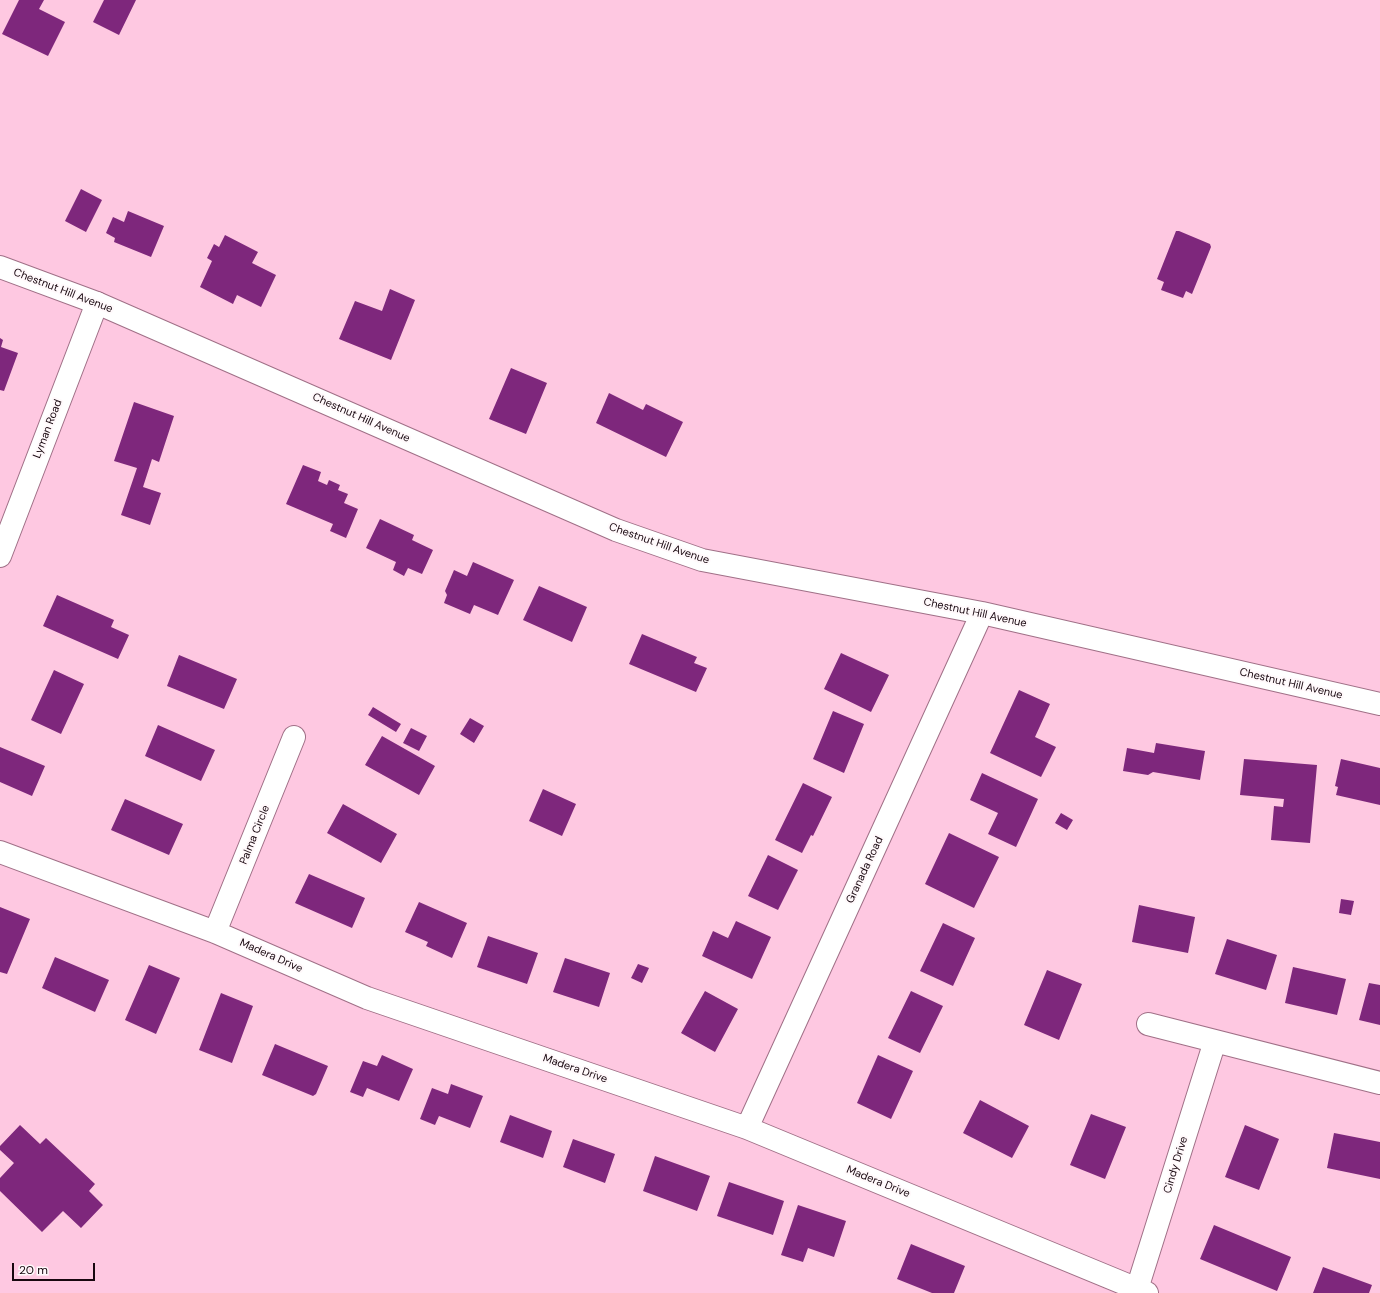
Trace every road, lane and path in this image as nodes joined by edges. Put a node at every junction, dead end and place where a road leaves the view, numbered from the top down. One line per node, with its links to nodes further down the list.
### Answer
1 (0, 267): 2 (street, Chestnut Hill Avenue)
2 (97, 303): 3 (street, Lyman Road); 4 (street, Chestnut Hill Avenue)
3 (0, 556)
4 (982, 614): 5 (street, Chestnut Hill Avenue); 12 (street, Granada Road)
5 (1380, 704)
6 (294, 737): 8 (street, Palma Circle)
7 (0, 852): 8 (street, Madera Drive)
8 (216, 932): 12 (street, Madera Drive)
9 (1148, 1024): 10 (street)
10 (1215, 1041): 11 (street); 13 (street, Cindy Drive)
11 (1380, 1083)
12 (747, 1128): 13 (street, Madera Drive)
13 (1142, 1291)

